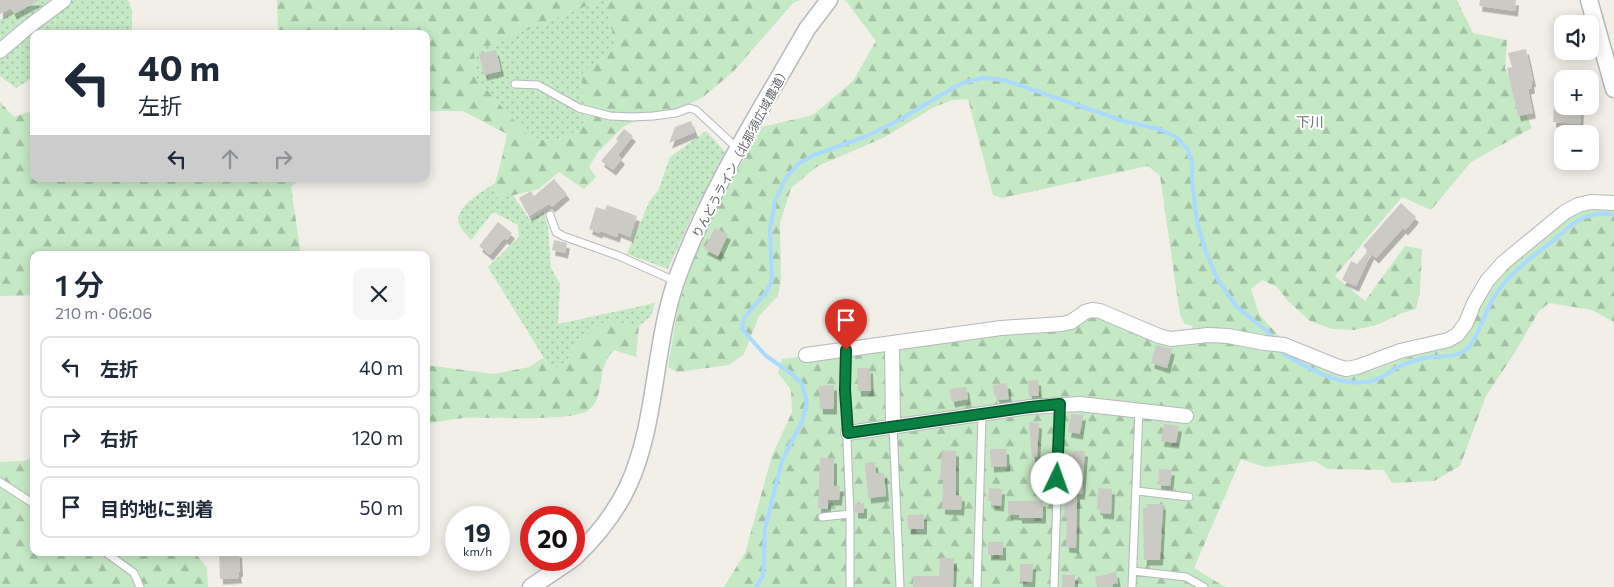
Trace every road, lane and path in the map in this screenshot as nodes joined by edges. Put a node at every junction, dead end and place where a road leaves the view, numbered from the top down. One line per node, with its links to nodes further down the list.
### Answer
1 (64, 0): 4 (street)
2 (829, 0): 7 (street, りんどうライン（北那須広域農道）)
3 (1589, 0): 6 (street)
4 (0, 50)
5 (515, 84): 7 (lane)
6 (1614, 88)
7 (739, 150): 10 (street, りんどうライン（北那須広域農道）)
8 (1614, 203): 11 (street)
9 (550, 215): 10 (lane)
10 (676, 281): 26 (street, りんどうライン（北那須広域農道）)
11 (892, 344): 12 (street); 18 (street)
12 (846, 350): 13 (street); 19 (lane)
13 (806, 356)
14 (1060, 404): 15 (street); 16 (street); 35 (lane)
15 (1139, 410): 17 (street); 21 (lane)
16 (982, 415): 18 (street); 34 (lane)
17 (1186, 416)
18 (893, 426): 19 (street); 33 (lane)
19 (848, 433): 24 (lane)
20 (0, 482): 23 (lane)
21 (1137, 491): 22 (lane); 29 (lane)
22 (1189, 497)
23 (30, 501)
24 (850, 514): 25 (lane); 32 (lane)
25 (822, 517)
26 (585, 547)
27 (111, 556): 30 (lane)
28 (556, 571): 31 (street, りんどうライン（北那須広域農道）)
29 (1133, 571): 36 (lane); 37 (lane)
30 (140, 587)
31 (531, 587)
32 (850, 587)
33 (900, 587)
34 (977, 587)
35 (1054, 587)
36 (1132, 587)
37 (1204, 587)

